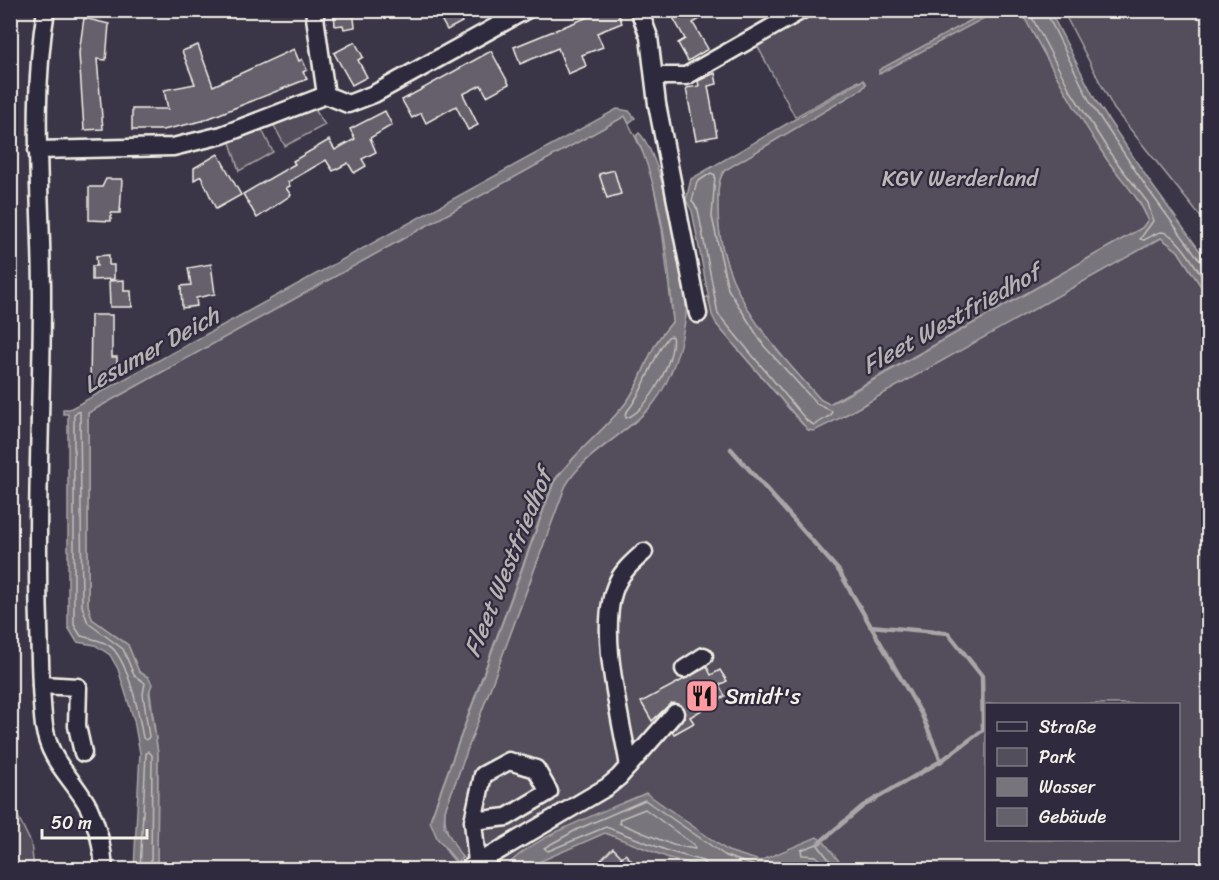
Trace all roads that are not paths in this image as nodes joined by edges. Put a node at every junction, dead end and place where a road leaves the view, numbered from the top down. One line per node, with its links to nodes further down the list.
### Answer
1 (46, 10): 8 (street)
2 (314, 10): 7 (street)
3 (526, 10): 7 (street)
4 (639, 10): 6 (street)
5 (802, 10): 6 (street)
6 (654, 76): 9 (street)
7 (326, 95): 8 (street)
8 (37, 150): 13 (street)
9 (698, 314)
10 (644, 552): 16 (street)
11 (704, 656): 12 (street)
12 (684, 669)
13 (41, 686): 15 (street); 19 (street)
14 (675, 713): 16 (street)
15 (83, 753)
16 (629, 766): 18 (street)
17 (473, 821): 17 (street); 18 (street)
18 (472, 866)
19 (104, 870)

